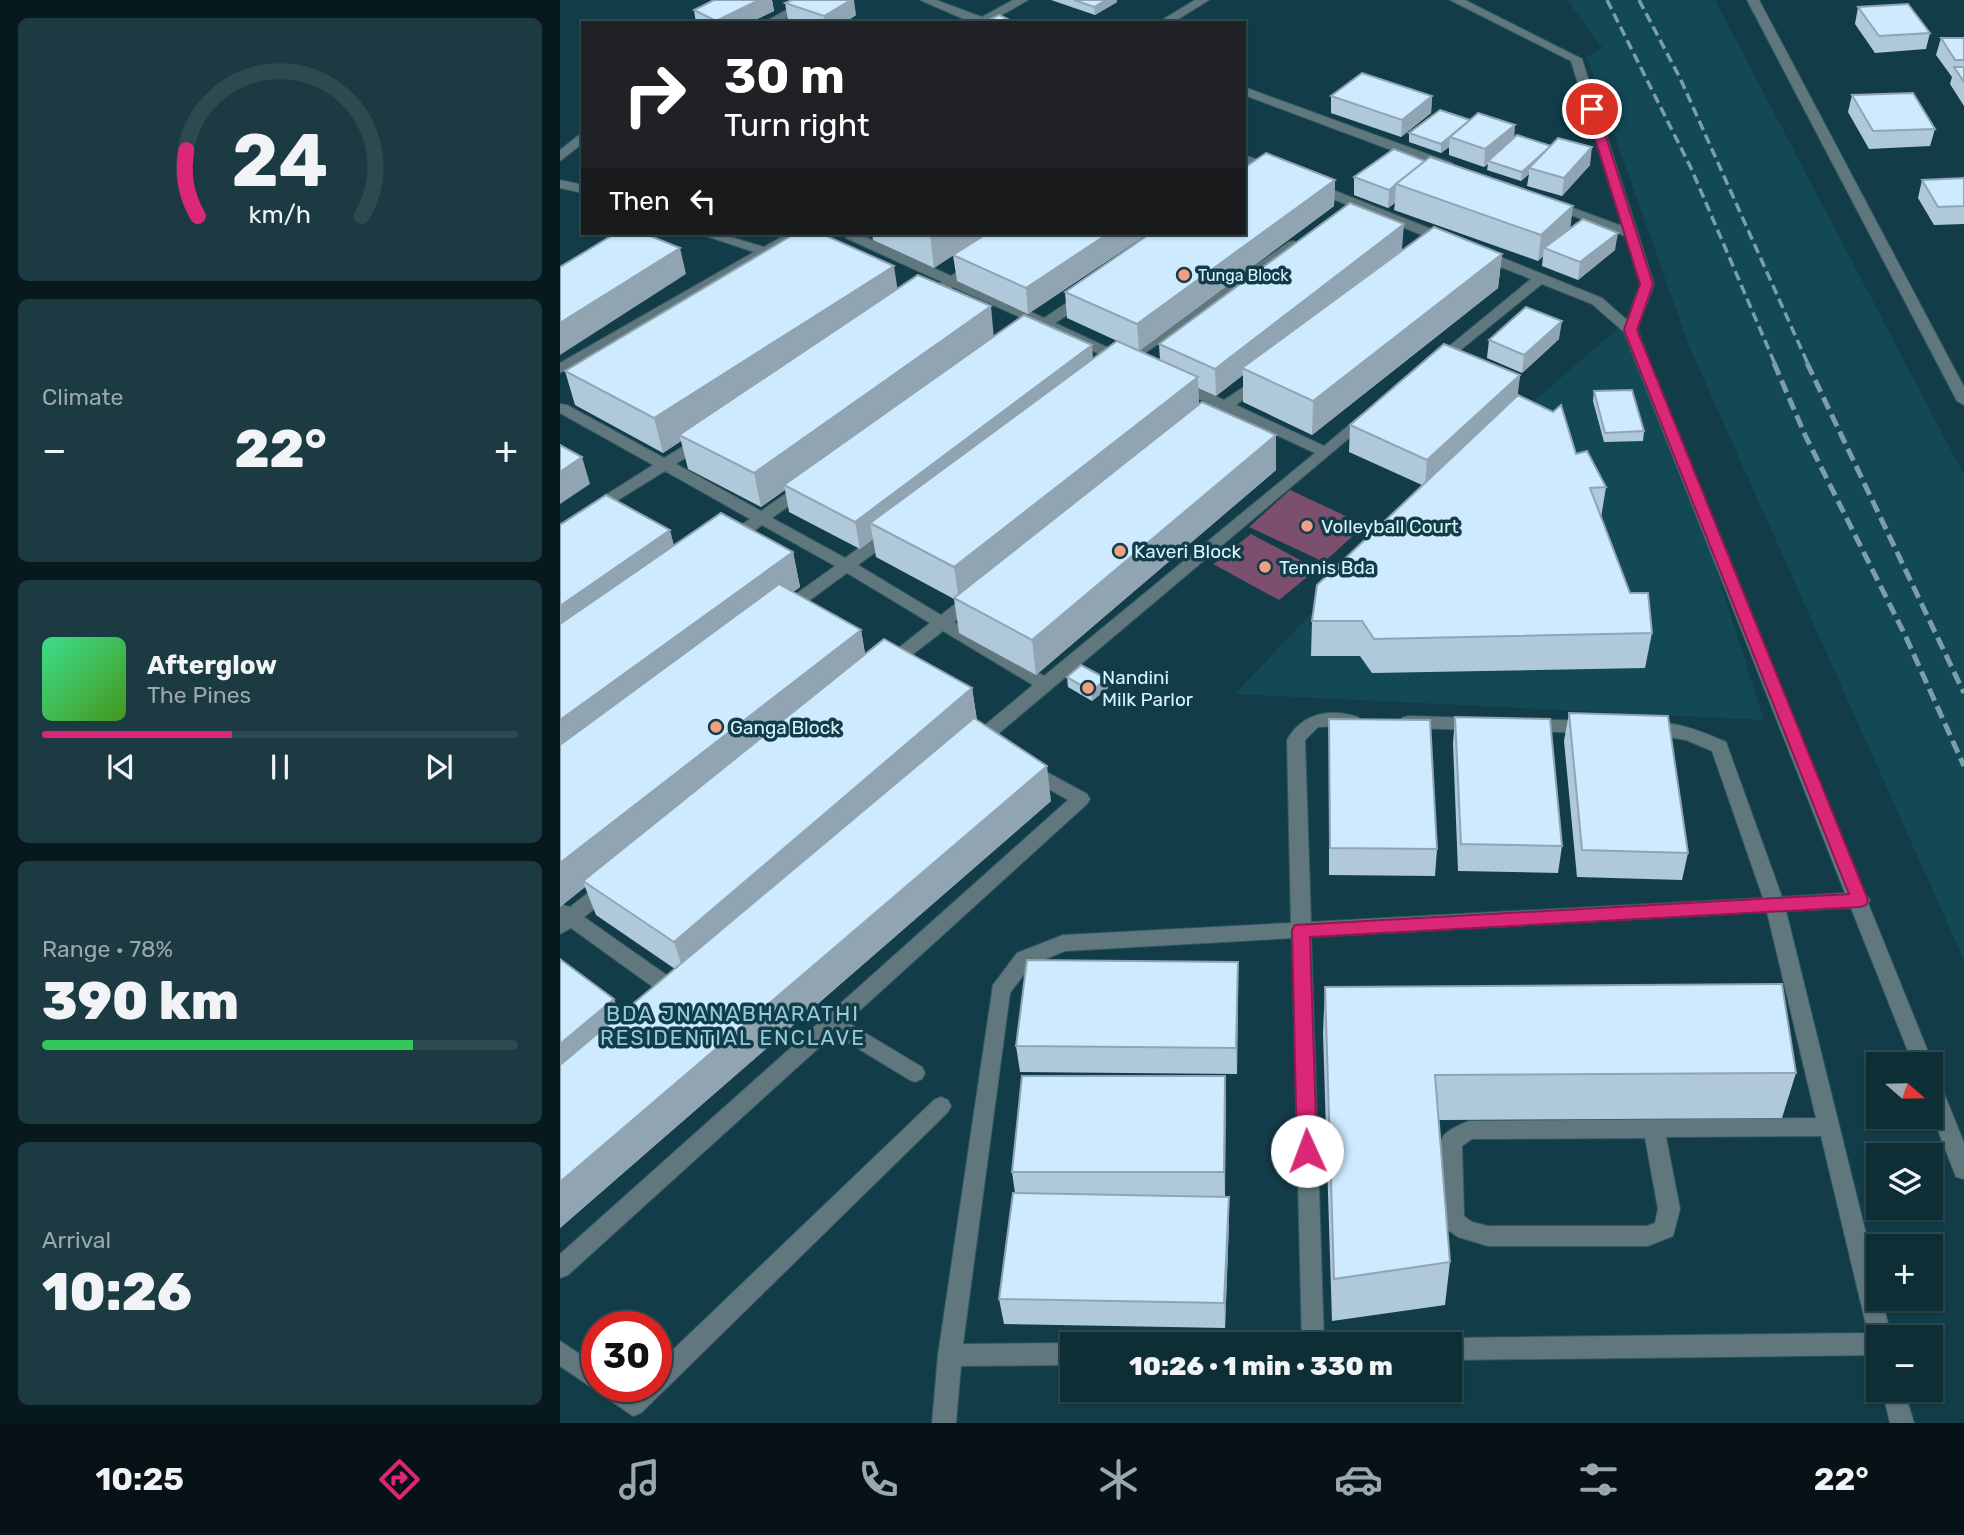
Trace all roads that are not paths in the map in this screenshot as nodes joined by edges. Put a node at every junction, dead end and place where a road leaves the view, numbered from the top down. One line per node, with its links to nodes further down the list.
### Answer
1 (813, 0): 7 (street)
2 (926, 0): 8 (street)
3 (1022, 0): 9 (street)
4 (1203, 0): 10 (street)
5 (1455, 0): 20 (street)
6 (1753, 0): 39 (street)
7 (773, 21)
8 (978, 21)
9 (983, 21)
10 (1166, 21)
11 (1246, 92): 15 (street)
12 (581, 138): 13 (street)
13 (560, 157)
14 (1246, 160): 26 (street)
15 (1464, 173)
16 (560, 184): 17 (street)
17 (581, 189)
18 (1542, 201): 20 (street)
19 (1309, 234): 33 (street)
20 (1631, 234): 31 (street)
21 (712, 235): 24 (street)
22 (793, 235): 24 (street)
23 (849, 237): 27 (street)
24 (765, 251): 34 (street)
25 (984, 261): 27 (street)
26 (1541, 278): 31 (street); 36 (street)
27 (951, 282): 29 (street); 30 (street)
28 (1101, 286): 30 (street)
29 (917, 304)
30 (1044, 324): 32 (street); 33 (street)
31 (1630, 330): 65 (street)
32 (1010, 347)
33 (1134, 364): 37 (street)
34 (560, 369)
35 (1269, 373): 41 (street)
36 (1422, 374)
37 (1105, 378)
38 (1164, 378): 41 (street)
39 (1964, 401)
40 (565, 406): 46 (street)
41 (1226, 406): 43 (street); 45 (street)
42 (1379, 408): 45 (street)
43 (1193, 431)
44 (710, 437): 46 (street)
45 (1325, 452): 57 (street)
46 (664, 466): 48 (street); 50 (street)
47 (817, 480): 48 (street)
48 (760, 519): 51 (street); 52 (street)
49 (902, 524): 52 (street)
50 (560, 531)
51 (716, 550)
52 (846, 565): 54 (street); 55 (street)
53 (985, 589): 55 (street)
54 (769, 622)
55 (942, 623): 56 (street); 57 (street)
56 (876, 675)
57 (1044, 684): 62 (street)
58 (1365, 721): 68 (street)
59 (1392, 722): 60 (street)
60 (1606, 727)
61 (1633, 728): 66 (street)
62 (978, 740): 63 (street); 70 (street)
63 (958, 758)
64 (625, 874): 67 (street)
65 (1860, 900): 66 (street); 71 (street)
66 (1775, 905): 68 (street); 75 (street)
67 (563, 918): 69 (street)
68 (1301, 930): 80 (street); 85 (street)
69 (681, 996)
70 (832, 1023): 72 (street); 78 (street)
71 (1918, 1052)
72 (915, 1073)
73 (940, 1106): 86 (street)
74 (1943, 1116): 77 (street)
75 (1830, 1127): 76 (street); 79 (street)
76 (1654, 1128): 76 (street)
77 (1964, 1170)
78 (560, 1268)
79 (1877, 1325)
80 (1312, 1332)
81 (1866, 1344): 82 (street)
82 (1462, 1349)
83 (560, 1352): 87 (street)
84 (1060, 1353): 85 (street)
85 (950, 1355): 89 (street)
86 (672, 1366)
87 (581, 1367)
88 (1897, 1402): 90 (street)
89 (944, 1423)
90 (1902, 1423)

